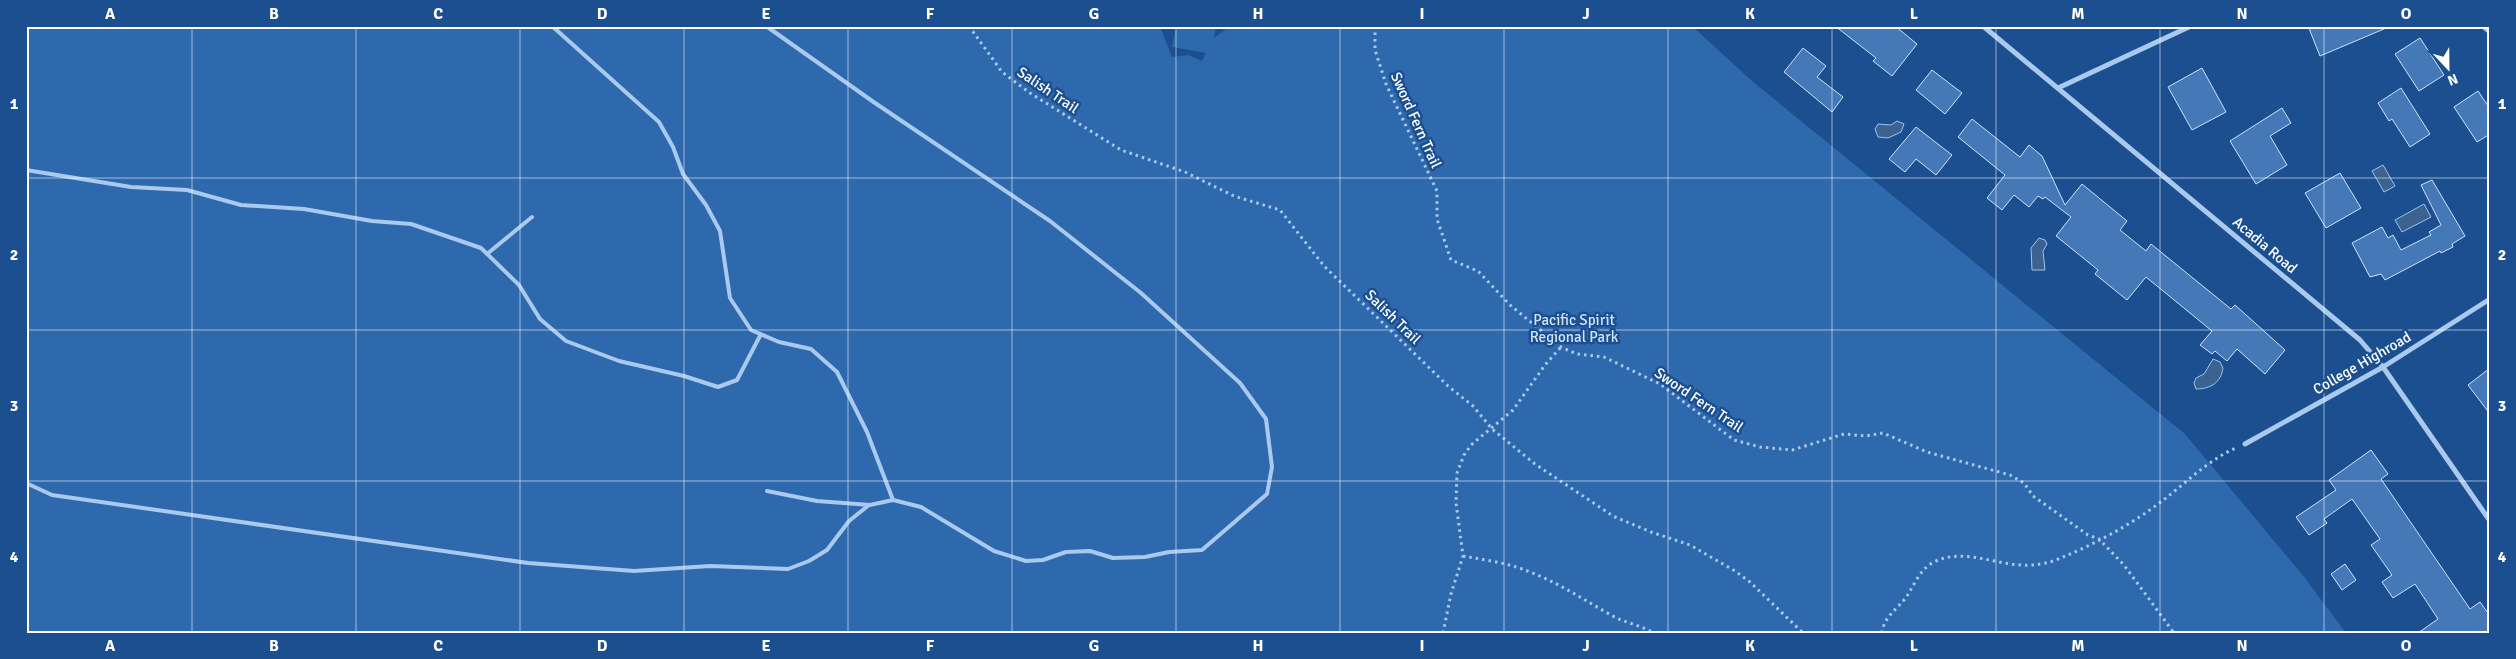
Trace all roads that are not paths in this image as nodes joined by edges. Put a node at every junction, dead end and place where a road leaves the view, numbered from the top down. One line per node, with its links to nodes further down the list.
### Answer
1 (552, 26): 12 (lane)
2 (766, 26): 17 (lane)
3 (1983, 26): 7 (street, Acadia Road)
4 (2191, 26): 7 (street)
5 (2483, 26): 6 (street)
6 (2490, 32)
7 (2058, 88): 13 (street, Acadia Road)
8 (26, 170): 10 (lane)
9 (532, 217): 10 (lane)
10 (487, 254): 12 (lane)
11 (2490, 299): 13 (street, College Highroad)
12 (761, 334): 17 (lane)
13 (2383, 367): 14 (street, College Highroad); 19 (street, Acadia Road)
14 (2245, 444)
15 (26, 483): 18 (lane)
16 (767, 491): 18 (lane)
17 (893, 500): 18 (lane)
18 (870, 505)
19 (2490, 521)

